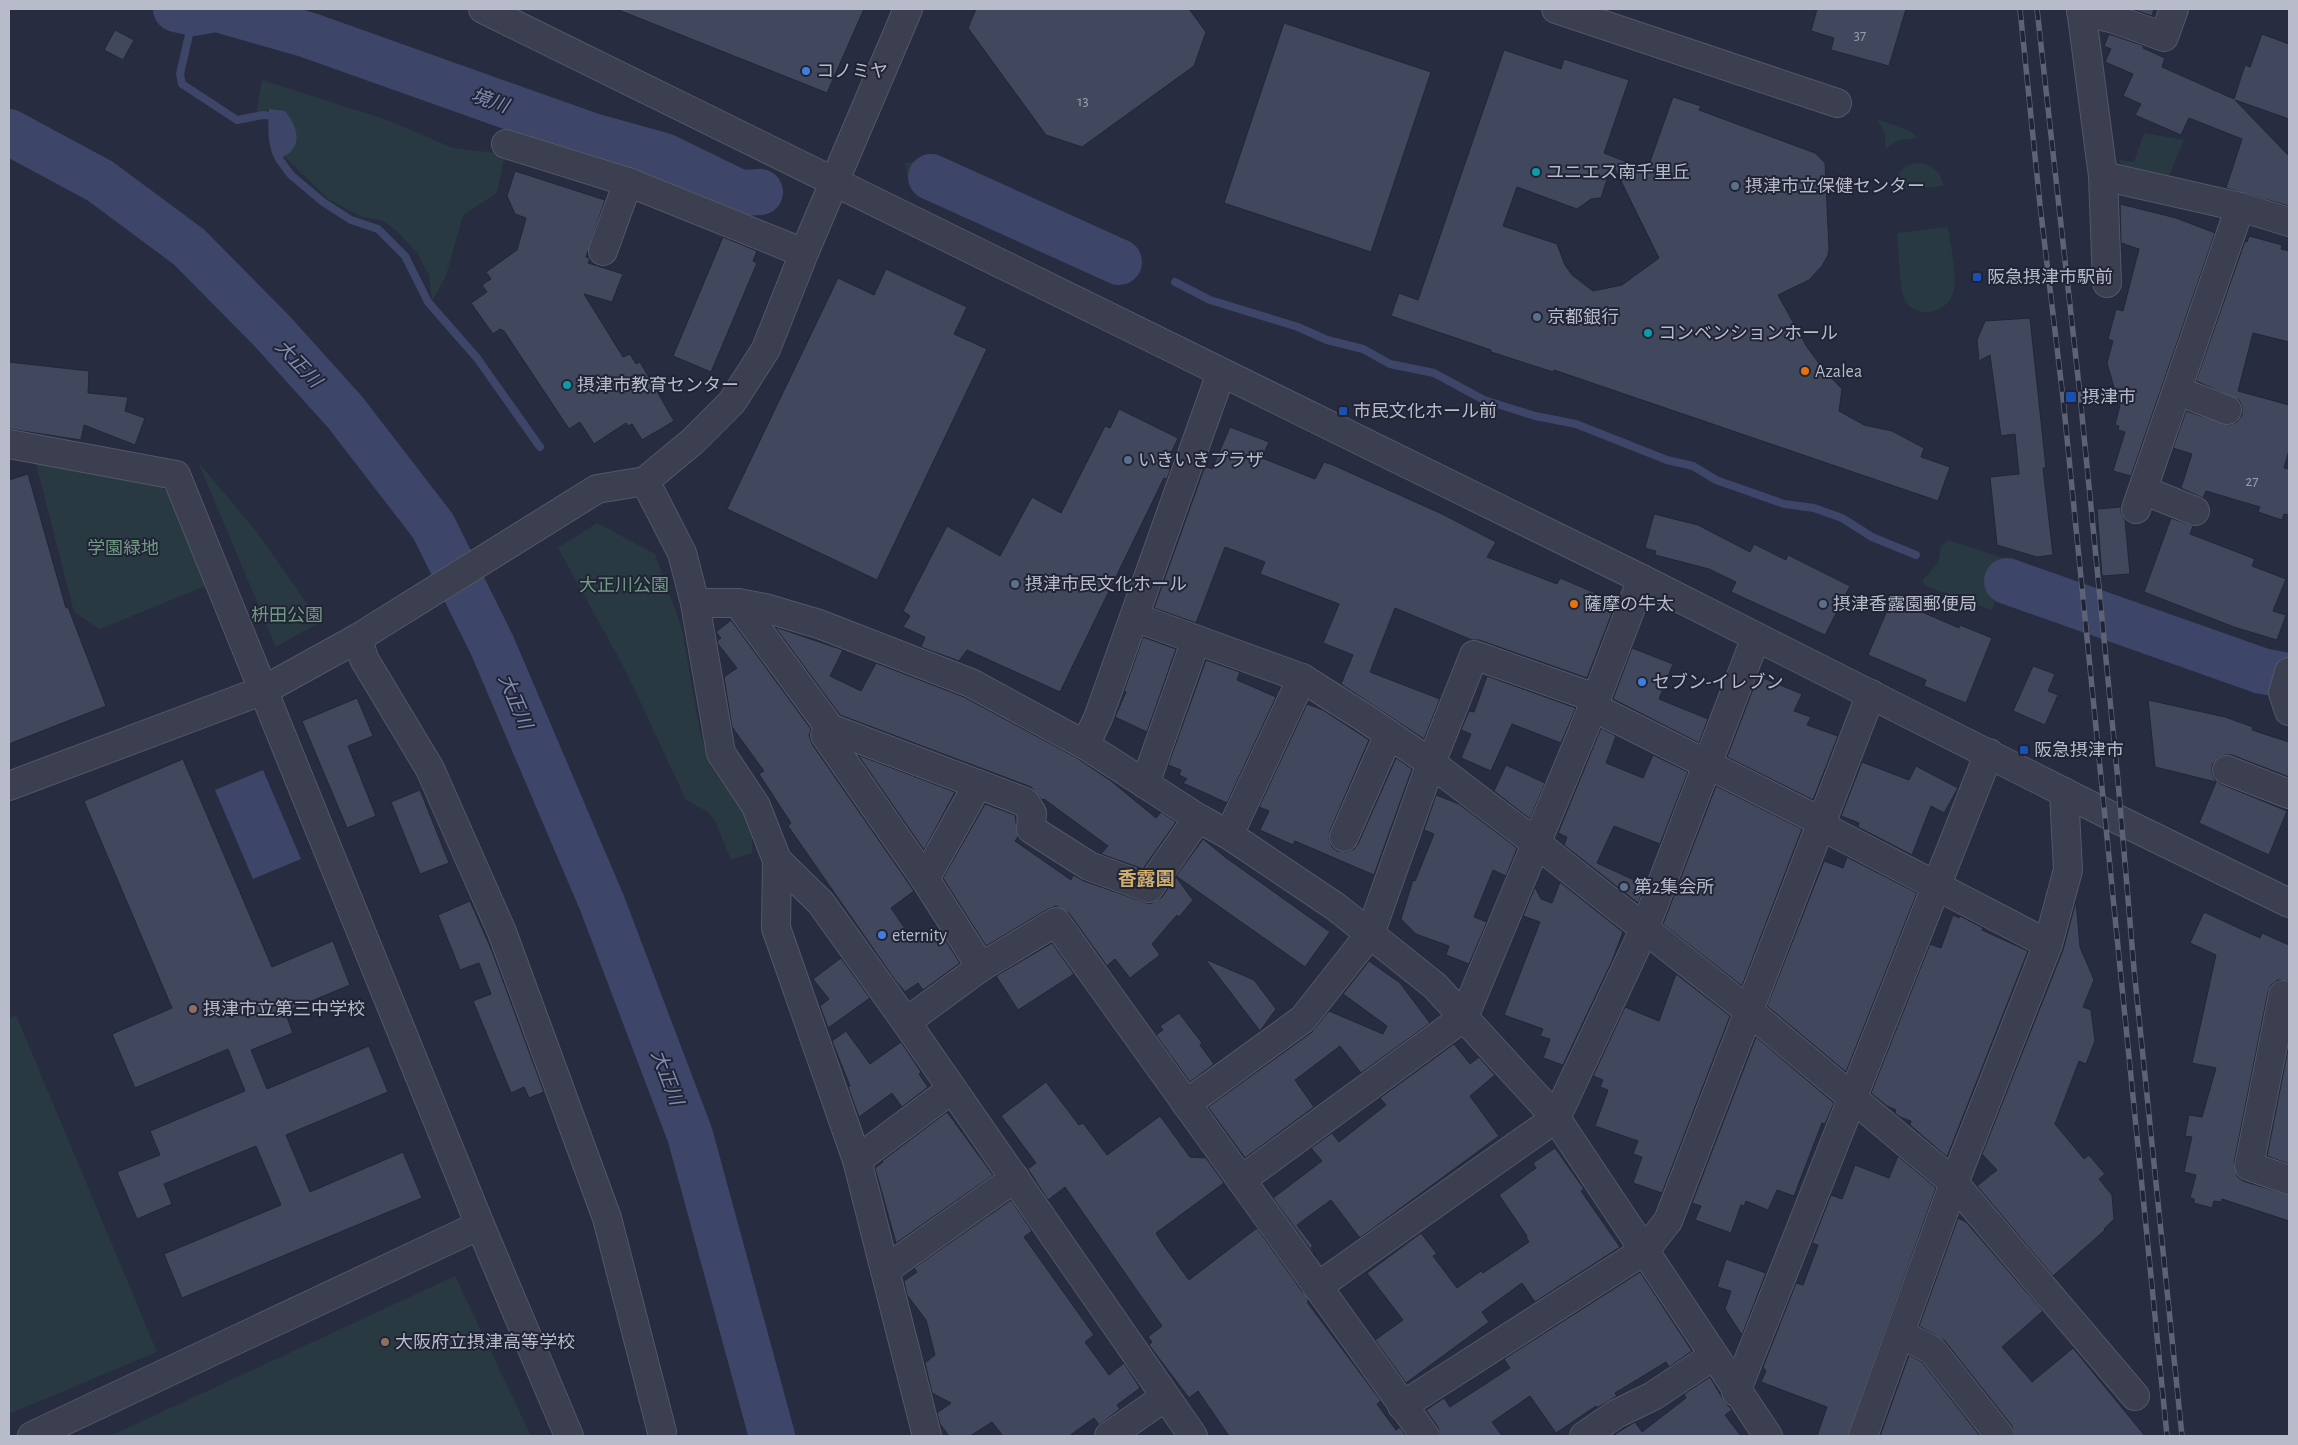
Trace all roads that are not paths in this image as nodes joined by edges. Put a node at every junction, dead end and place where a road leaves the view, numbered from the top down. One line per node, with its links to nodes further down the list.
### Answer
1 (483, 9): 10 (street)
2 (908, 9): 10 (street)
3 (1556, 9): 6 (street)
4 (2174, 9): 5 (street)
5 (2081, 10): 8 (street)
6 (1837, 103)
7 (506, 144): 9 (street)
8 (2103, 176): 11 (street); 15 (street)
9 (628, 182): 13 (street); 14 (street)
10 (836, 182): 14 (street); 16 (street)
11 (2240, 207): 12 (street); 17 (street)
12 (2289, 222)
13 (603, 252)
14 (804, 253): 20 (street)
15 (2107, 283)
16 (1220, 373): 22 (street); 25 (street)
17 (2178, 391): 18 (street); 21 (street)
18 (2227, 410)
19 (9, 444): 30 (street)
20 (645, 481): 23 (street); 27 (street)
21 (2195, 510)
22 (1642, 579): 26 (street); 32 (street)
23 (694, 597): 24 (street); 50 (street)
24 (738, 603): 33 (street); 35 (street)
25 (1134, 617): 28 (street); 35 (street)
26 (1756, 637): 31 (street); 38 (street)
27 (358, 638): 30 (street); 81 (street)
28 (1196, 640): 29 (street); 41 (street)
29 (1302, 678): 34 (street); 47 (street)
30 (264, 690): 42 (street); 71 (street)
31 (1871, 694): 36 (street); 46 (street)
32 (1593, 707): 37 (street); 38 (street); 49 (street)
33 (830, 728): 40 (street); 51 (street)
34 (1389, 734): 37 (street); 48 (street)
35 (1085, 745): 41 (street)
36 (1989, 753): 43 (street); 52 (street)
37 (1431, 763): 49 (street); 55 (street)
38 (1708, 763): 46 (street); 54 (street)
39 (2227, 770): 44 (street)
40 (978, 784): 45 (street); 51 (street)
41 (1145, 784): 45 (street)
42 (9, 786)
43 (2064, 792): 53 (street); 56 (street)
44 (2289, 794)
45 (1198, 818): 47 (street)
46 (1822, 822): 52 (street); 59 (street)
47 (1229, 835): 55 (street)
48 (1344, 837)
49 (1536, 843): 54 (street); 60 (street)
50 (777, 860): 61 (street); 66 (street)
51 (926, 879): 57 (street)
52 (1936, 885): 56 (street); 63 (street)
53 (2289, 904)
54 (1644, 930): 59 (street); 65 (street)
55 (1370, 934): 60 (street); 64 (street)
56 (2048, 944): 70 (street)
57 (981, 967): 61 (street); 64 (street)
58 (2284, 995): 69 (street)
59 (1750, 1012): 63 (street); 72 (street)
60 (1464, 1017): 65 (street); 68 (street)
61 (906, 1022): 62 (street)
62 (952, 1088): 66 (street); 67 (street)
63 (1852, 1098): 70 (street); 77 (street)
64 (1186, 1104): 68 (street)
65 (1556, 1118): 72 (street); 74 (street)
66 (857, 1160): 73 (street)
67 (1015, 1178): 73 (street); 78 (street)
68 (1241, 1180): 74 (street)
69 (2289, 1180)
70 (1954, 1183): 75 (street); 79 (street)
71 (480, 1225): 82 (street); 83 (street)
72 (1645, 1250): 76 (street); 80 (street)
73 (885, 1270): 84 (street)
74 (1317, 1287): 80 (street)
75 (1901, 1334): 90 (street); 91 (street)
76 (1713, 1356): 77 (street); 88 (street)
77 (1736, 1392): 89 (street)
78 (1165, 1396): 85 (street); 86 (street)
79 (2135, 1396)
80 (1402, 1406): 87 (street)
81 (662, 1432)
82 (32, 1436)
83 (568, 1436)
84 (927, 1436)
85 (1109, 1436)
86 (1193, 1436)
87 (1425, 1436)
88 (1584, 1436)
89 (1766, 1436)
90 (1863, 1436)
91 (2000, 1436)

